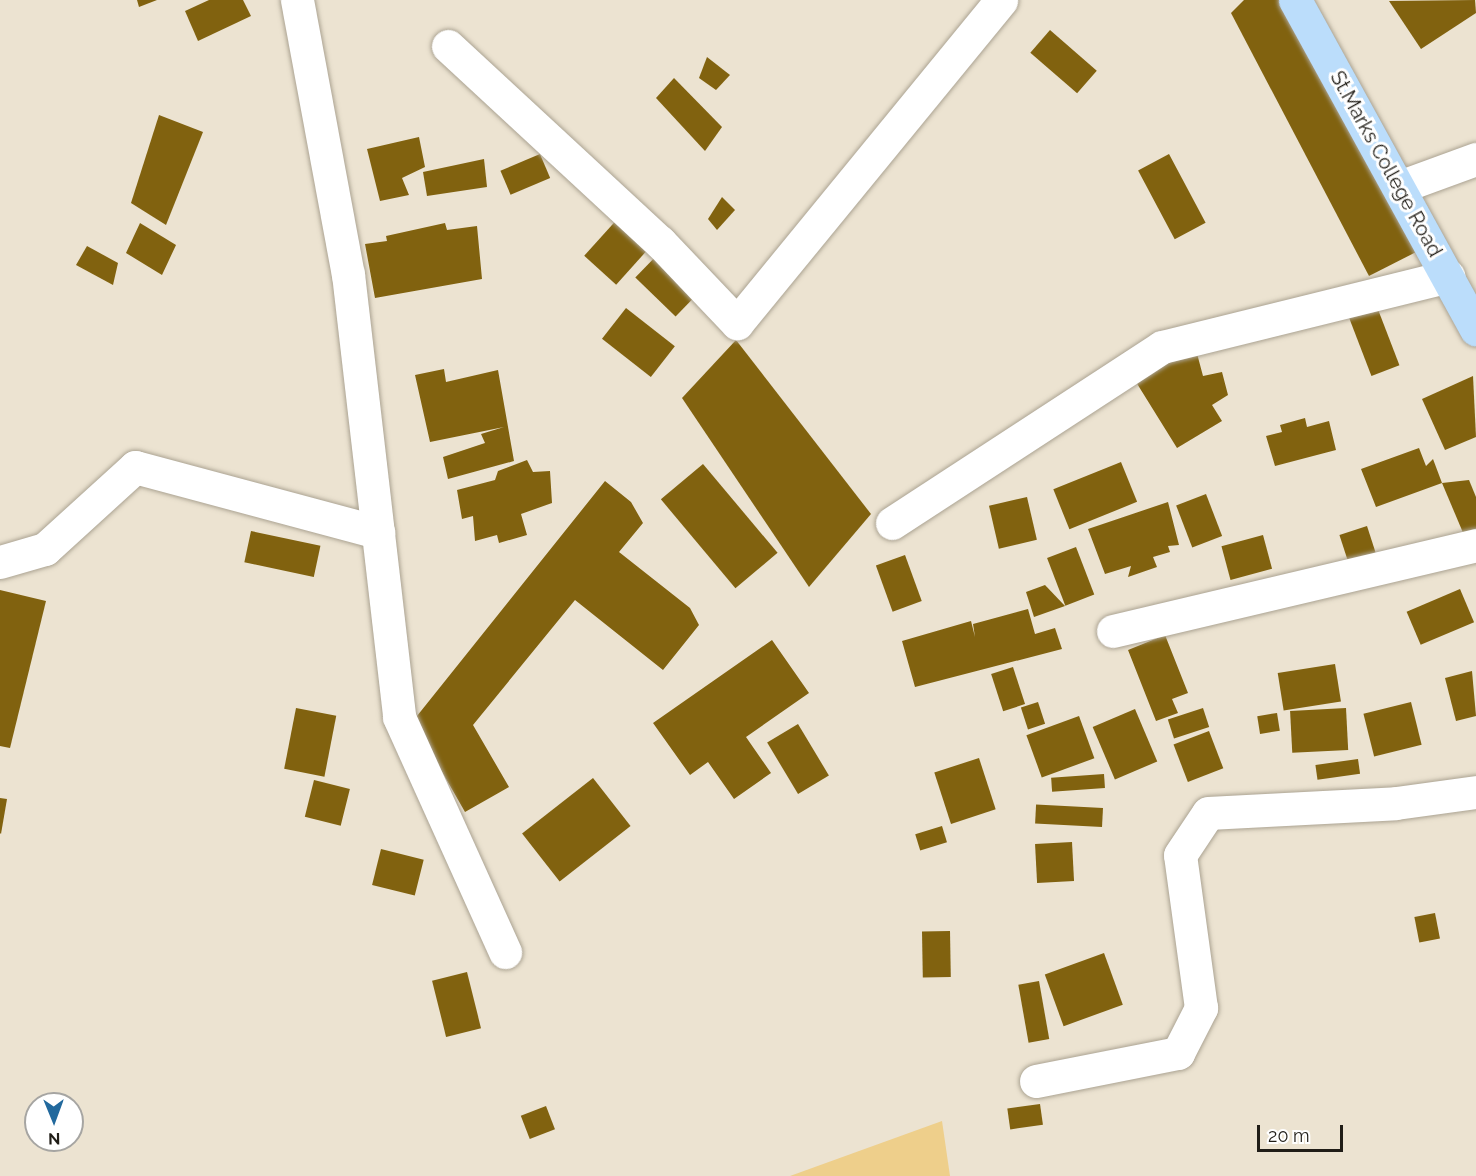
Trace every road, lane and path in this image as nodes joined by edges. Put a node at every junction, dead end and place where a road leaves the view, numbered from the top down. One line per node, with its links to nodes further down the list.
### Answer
1 (297, 0): 10 (street)
2 (1295, 0): 6 (main road, St.Marks College Road)
3 (994, 3): 4 (street)
4 (448, 46)
5 (1476, 159): 6 (street)
6 (1399, 187): 7 (main road, St.Marks College Road)
7 (1448, 276): 8 (main road, St.Marks College Road); 9 (street)
8 (1476, 329)
9 (892, 523)
10 (378, 532): 12 (street); 15 (street)
11 (1476, 545): 13 (street)
12 (0, 562)
13 (1113, 631)
14 (1476, 792): 16 (street)
15 (505, 952)
16 (1036, 1081)

